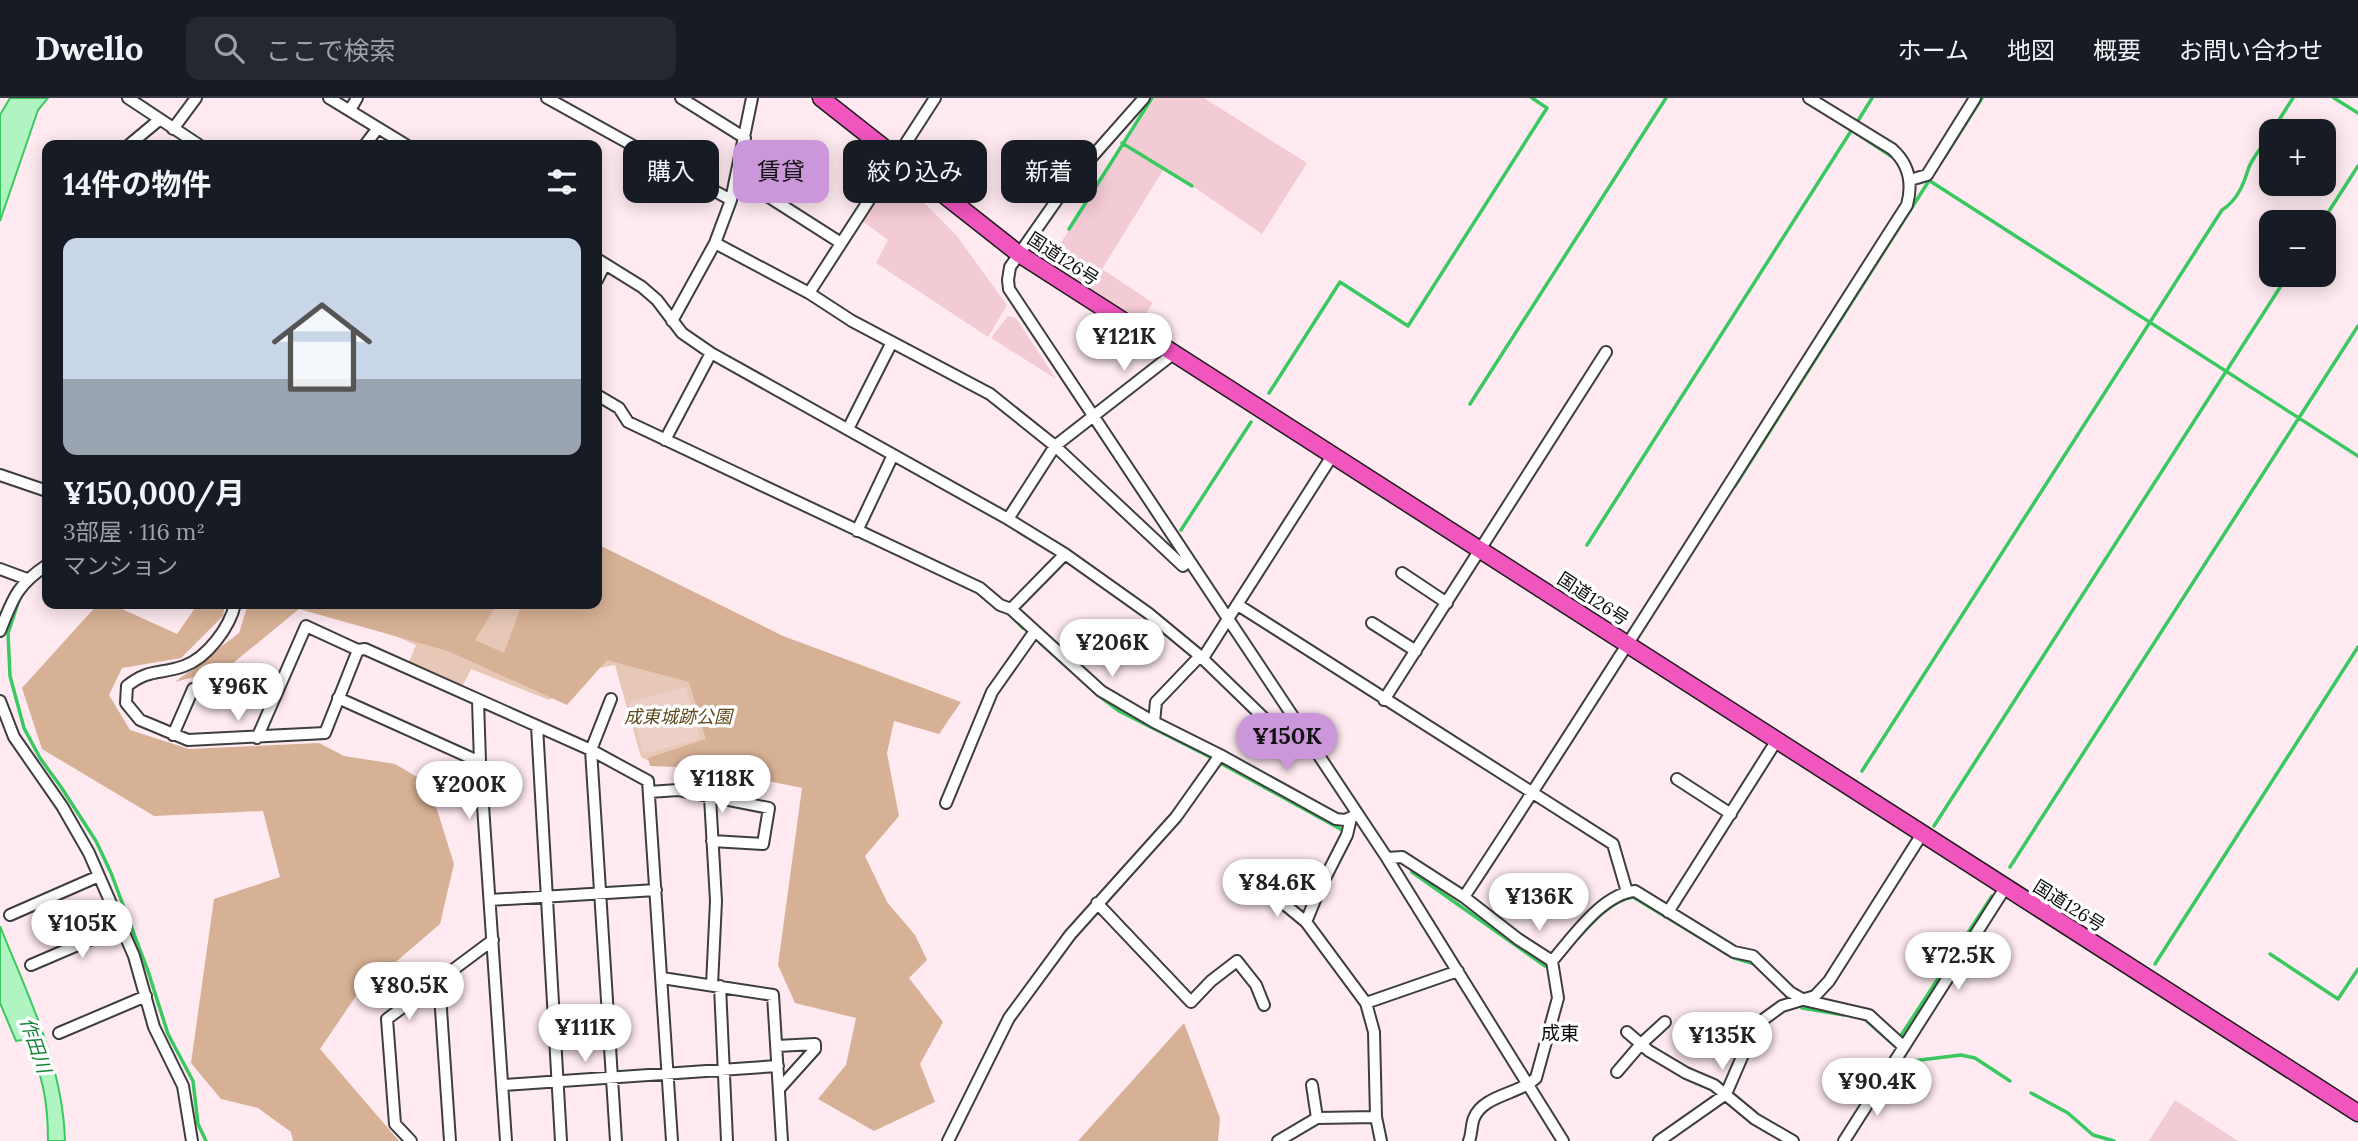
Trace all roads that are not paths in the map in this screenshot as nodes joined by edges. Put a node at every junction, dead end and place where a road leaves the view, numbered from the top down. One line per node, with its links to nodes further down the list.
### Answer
1 (128, 98): 14 (street)
2 (197, 98): 16 (street)
3 (329, 98): 13 (street)
4 (357, 98): 13 (street)
5 (547, 98): 26 (street)
6 (681, 98): 17 (street)
7 (752, 98): 17 (street)
8 (821, 98): 22 (highway, 国道126号)
9 (935, 98): 23 (street)
10 (1144, 98): 32 (street)
11 (1809, 98): 24 (street)
12 (1975, 98): 24 (street)
13 (350, 110): 15 (street)
14 (159, 120): 16 (street); 18 (street)
15 (378, 128): 20 (street); 21 (street)
16 (173, 129): 19 (street)
17 (745, 138)
18 (136, 140)
19 (191, 140)
20 (369, 140)
21 (398, 140)
22 (876, 140)
23 (907, 140)
24 (1910, 180): 66 (street)
25 (733, 190): 26 (street)
26 (731, 200): 30 (street)
27 (778, 203): 31 (street)
28 (867, 203): 31 (street)
29 (956, 203): 32 (highway, 国道126号)
30 (715, 243): 34 (street); 35 (street)
31 (841, 243): 34 (street)
32 (1019, 254): 39 (highway, 国道126号); 41 (street)
33 (602, 263): 35 (street)
34 (809, 293): 36 (street)
35 (672, 321): 38 (street)
36 (892, 342): 42 (street); 44 (street)
37 (1606, 352): 51 (street)
38 (711, 353): 42 (street); 43 (street)
39 (1173, 354): 41 (street); 46 (highway, 国道126号)
40 (602, 399): 43 (street)
41 (1093, 417): 44 (street); 53 (street)
42 (848, 429): 45 (street)
43 (666, 436): 50 (street)
44 (1055, 446): 49 (street); 53 (street)
45 (893, 455): 49 (street); 50 (street)
46 (1332, 456): 51 (highway, 国道126号); 59 (street)
47 (0, 475): 48 (street)
48 (42, 489)
49 (1008, 519): 52 (street)
50 (859, 528): 60 (street)
51 (1481, 551): 58 (street); 66 (highway, 国道126号)
52 (1065, 554): 60 (street); 69 (street)
53 (1189, 561): 62 (street)
54 (42, 568): 57 (street)
55 (0, 569): 57 (street)
56 (1402, 573): 58 (street)
57 (27, 579): 64 (street)
58 (1447, 603): 68 (street)
59 (1238, 605): 62 (street); 73 (street)
60 (1007, 608): 65 (street)
61 (234, 609): 79 (street)
62 (1228, 620): 69 (street); 78 (street)
63 (1372, 623): 68 (street)
64 (0, 631)
65 (1035, 631): 76 (street); 89 (street)
66 (1627, 644): 81 (highway, 国道126号); 87 (street)
67 (358, 650): 70 (street); 71 (street); 75 (street)
68 (1416, 651): 73 (street)
69 (1202, 657): 76 (street); 78 (street)
70 (279, 684): 79 (street); 80 (street)
71 (338, 698): 80 (street); 84 (street)
72 (611, 699): 82 (street)
73 (1384, 699): 87 (street)
74 (0, 701): 95 (street)
75 (478, 701): 77 (street); 84 (street)
76 (1154, 722): 83 (street)
77 (537, 726): 82 (street); 101 (street)
78 (1299, 726): 91 (street)
79 (173, 735): 80 (street)
80 (257, 738)
81 (1777, 740): 90 (street); 92 (highway, 国道126号)
82 (591, 750): 86 (street); 100 (street)
83 (1217, 759): 91 (street); 104 (street)
84 (480, 762): 103 (street)
85 (1677, 779): 90 (street)
86 (649, 792): 88 (street); 97 (street)
87 (1533, 793): 99 (street); 102 (street)
88 (710, 797): 93 (street); 93 (street)
89 (946, 803)
90 (1731, 814): 105 (street)
91 (1354, 816): 94 (street); 107 (street)
92 (1922, 834): 96 (highway, 国道126号); 117 (street)
93 (712, 841): 115 (street)
94 (1387, 858): 102 (street); 112 (street)
95 (99, 876): 106 (street); 108 (street)
96 (2005, 888): 125 (street); 137 (highway, 国道126号)
97 (656, 890): 100 (street); 113 (street)
98 (1263, 892): 107 (street)
99 (1627, 892): 105 (street); 110 (street)
100 (600, 894): 101 (street); 130 (street)
101 (546, 897): 103 (street); 131 (street)
102 (1464, 897): 110 (street)
103 (490, 900): 109 (street)
104 (1097, 903): 119 (street); 149 (street)
105 (1668, 912): 117 (street)
106 (10, 915)
107 (1306, 922): 118 (street)
108 (120, 927): 111 (street); 116 (street)
109 (493, 940): 114 (street); 132 (street)
110 (1552, 961): 134 (street)
111 (31, 965)
112 (1458, 971): 118 (street); 134 (street)
113 (662, 978): 115 (street); 129 (street)
114 (439, 980): 141 (street); 142 (street)
115 (716, 986): 124 (street); 127 (street)
116 (146, 996): 122 (street); 140 (street)
117 (1804, 1000): 125 (street); 136 (street)
118 (1366, 1003): 138 (street)
119 (1264, 1005)
120 (1665, 1022): 123 (street)
121 (1627, 1032): 123 (street)
122 (59, 1033)
123 (1641, 1044): 128 (street); 136 (street)
124 (777, 1046): 126 (street); 135 (street)
125 (1903, 1047): 156 (street)
126 (778, 1066): 127 (street); 135 (street)
127 (722, 1069): 129 (street); 147 (street)
128 (1617, 1072)
129 (668, 1073): 130 (street); 146 (street)
130 (612, 1078): 131 (street); 145 (street)
131 (557, 1082): 132 (street); 144 (street)
132 (503, 1085): 143 (street)
133 (1312, 1085): 139 (street)
134 (1529, 1085): 152 (street); 153 (street)
135 (779, 1089): 148 (street)
136 (1726, 1094): 154 (street); 155 (street)
137 (2358, 1113)
138 (1376, 1117): 139 (street); 151 (street)
139 (1317, 1118): 150 (street)
140 (192, 1141)
141 (411, 1141)
142 (450, 1141)
143 (506, 1141)
144 (561, 1141)
145 (616, 1141)
146 (672, 1141)
147 (727, 1141)
148 (782, 1141)
149 (948, 1141)
150 (1278, 1141)
151 (1381, 1141)
152 (1469, 1141)
153 (1563, 1141)
154 (1658, 1141)
155 (1793, 1141)
156 (1844, 1141)

